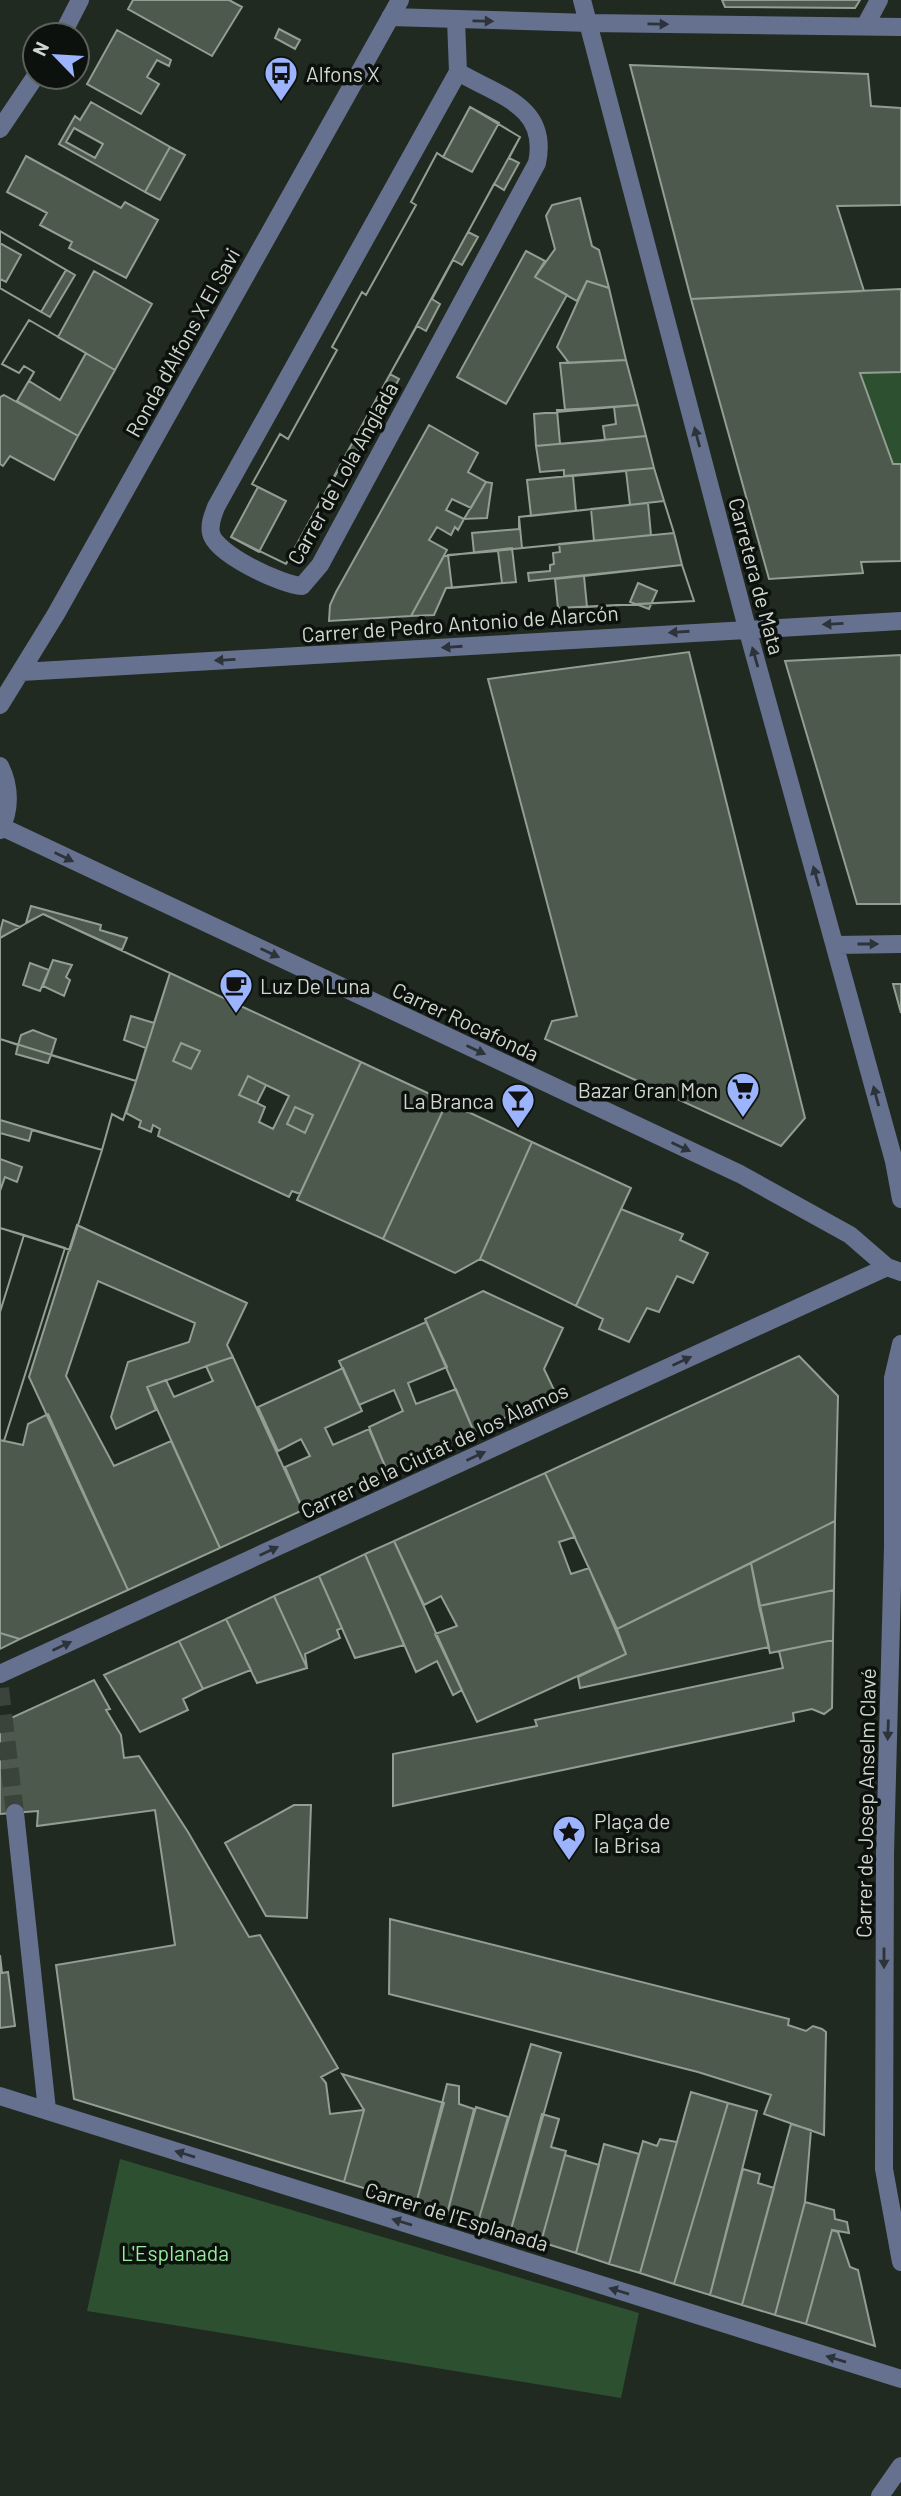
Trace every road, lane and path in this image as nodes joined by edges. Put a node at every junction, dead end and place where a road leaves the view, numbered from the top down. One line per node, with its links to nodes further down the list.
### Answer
1 (80, 0): 7 (street)
2 (400, 0): 5 (street, Ronda d'Alfons X El Savi)
3 (582, 0): 8 (street, Carretera de Mata)
4 (879, 0): 9 (street)
5 (390, 17): 6 (street); 16 (street, Ronda d'Alfons X El Savi)
6 (456, 20): 8 (street, one-way to 8); 11 (street)
7 (69, 21)
8 (590, 23): 9 (street, one-way to 9); 15 (street, Carretera de Mata, one-way to 8)
9 (865, 26): 10 (street)
10 (901, 27)
11 (458, 72): 11 (street, Carrer de Lola Anglada)
12 (26, 91): 13 (street)
13 (0, 129)
14 (901, 621): 15 (street, Carrer de Pedro Antonio de Alarcón, one-way to 15)
15 (747, 628): 16 (street, Carrer de Pedro Antonio de Alarcón, one-way to 16); 21 (street, Carretera de Mata, one-way to 15)
16 (21, 671): 17 (street, Ronda d'Alfons X El Savi)
17 (0, 705)
18 (0, 766): 19 (street)
19 (1, 828): 23 (street, Carrer Rocafonda, one-way to 23)
20 (901, 944): 21 (street, one-way to 20)
21 (836, 945): 22 (street, Carretera de Mata, one-way to 21)
22 (901, 1199)
23 (894, 1269): 25 (street, Carrer de la Ciutat de los Àlamos, one-way to 23)
24 (901, 1344): 29 (street, Carrer de Josep Anselm Clavé, one-way to 29)
25 (0, 1674)
26 (15, 1813): 28 (street)
27 (0, 2096): 28 (street, Carrer de l'Esplanada)
28 (47, 2110): 30 (street, Carrer de l'Esplanada, one-way to 28)
29 (901, 2262)
30 (901, 2379)
31 (901, 2466): 32 (street)
32 (880, 2496)

